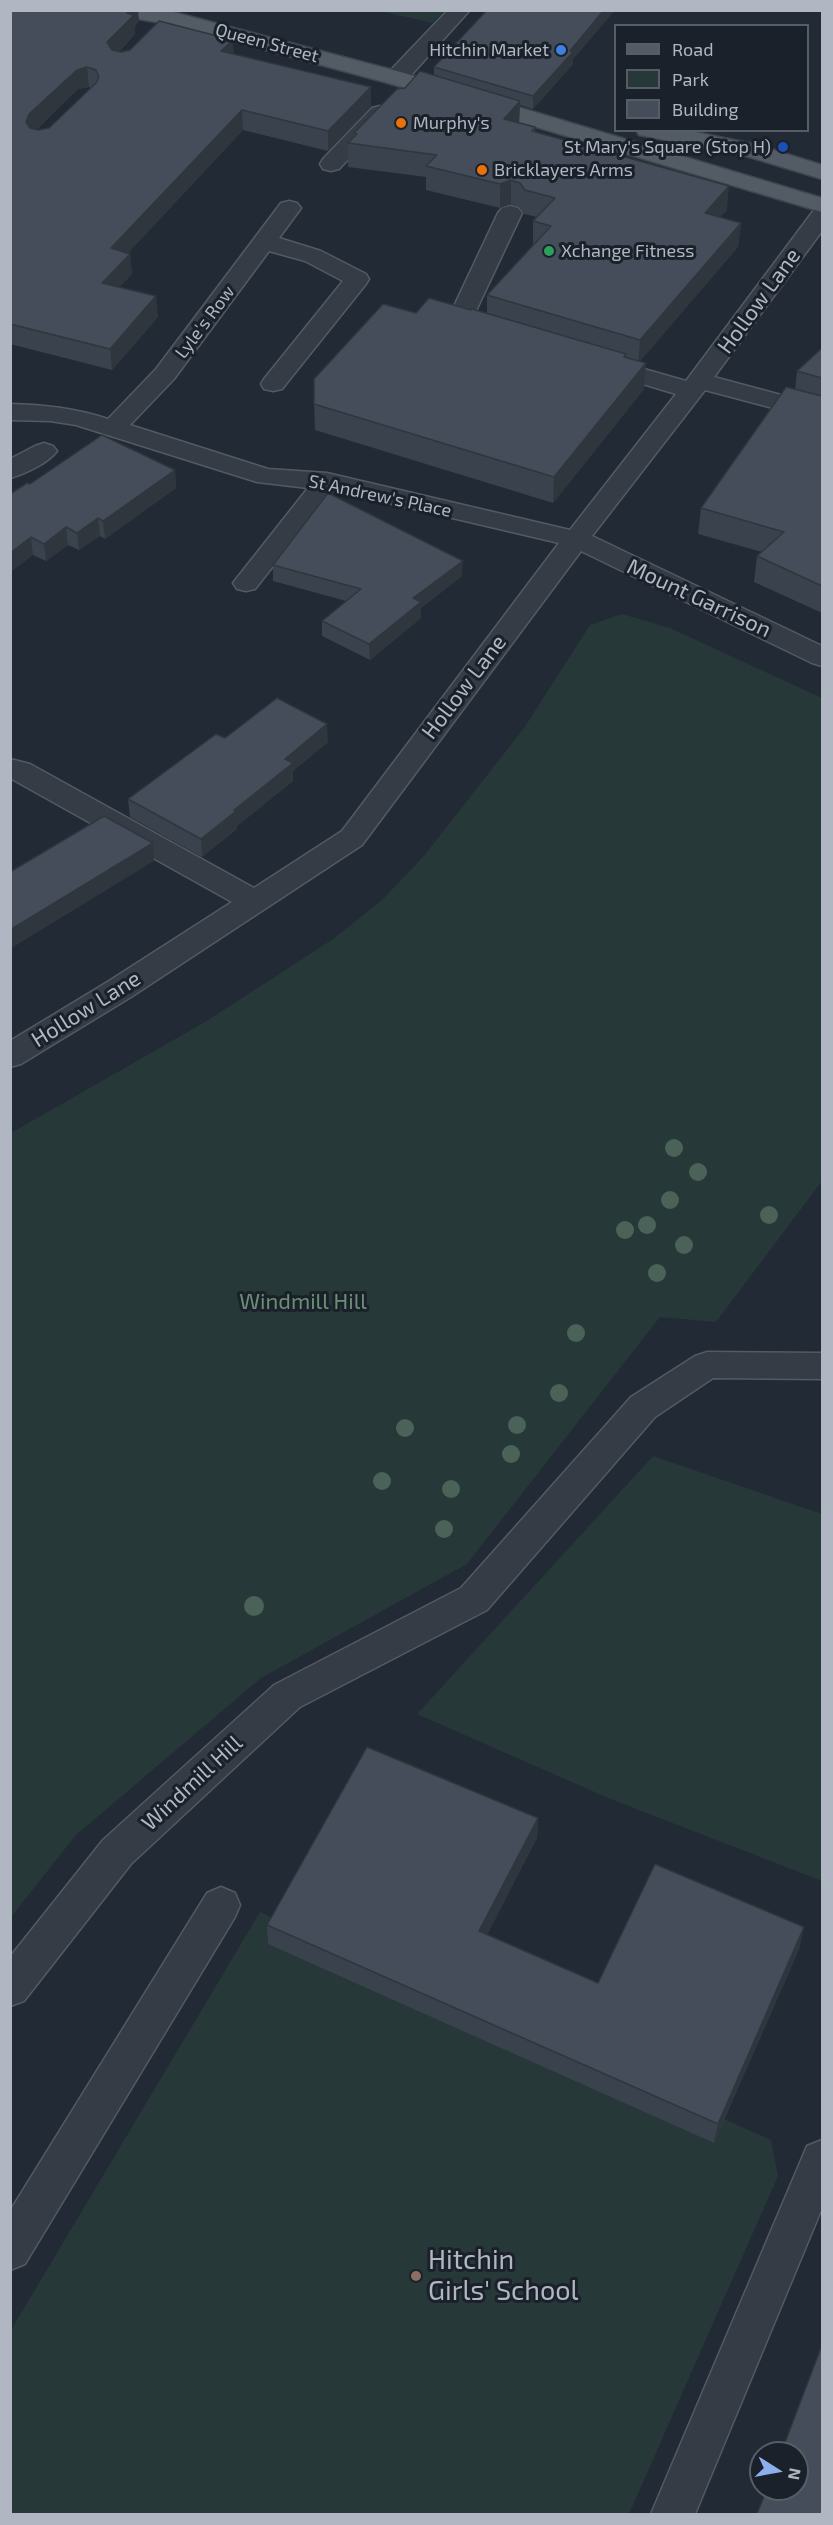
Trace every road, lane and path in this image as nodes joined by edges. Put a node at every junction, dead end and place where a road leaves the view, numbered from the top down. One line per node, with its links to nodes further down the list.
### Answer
1 (122, 10): 3 (main road, Queen Street)
2 (460, 10): 5 (street)
3 (173, 14): 4 (street); 5 (main road, Queen Street)
4 (146, 39)
5 (403, 80): 6 (main road, Queen Street); 8 (street); 10 (main road, Queen Street)
6 (614, 125)
7 (657, 132): 9 (main road)
8 (331, 164)
9 (822, 172)
10 (822, 205)
11 (289, 208): 14 (street, Lyle's Row)
12 (510, 213): 15 (street)
13 (822, 215): 18 (street, Hollow Lane)
14 (266, 242): 17 (street); 21 (street, Lyle's Row)
15 (515, 337)
16 (581, 357): 18 (street)
17 (273, 384)
18 (696, 386): 20 (street); 25 (street, Hollow Lane)
19 (10, 412): 21 (street, St Andrew's Place)
20 (822, 414)
21 (112, 429): 24 (street, St Andrew's Place)
22 (44, 451): 23 (street)
23 (10, 470)
24 (327, 481): 25 (street, St Andrew's Place); 26 (street)
25 (576, 539): 27 (street, Mount Garrison); 29 (street, Hollow Lane)
26 (246, 583)
27 (822, 657)
28 (10, 768): 29 (street)
29 (254, 901): 30 (street, Hollow Lane)
30 (10, 1056)
31 (822, 1366): 33 (street, Windmill Hill)
32 (221, 1905): 35 (street)
33 (10, 1988)
34 (822, 2160): 36 (street)
35 (10, 2250)
36 (673, 2514)

